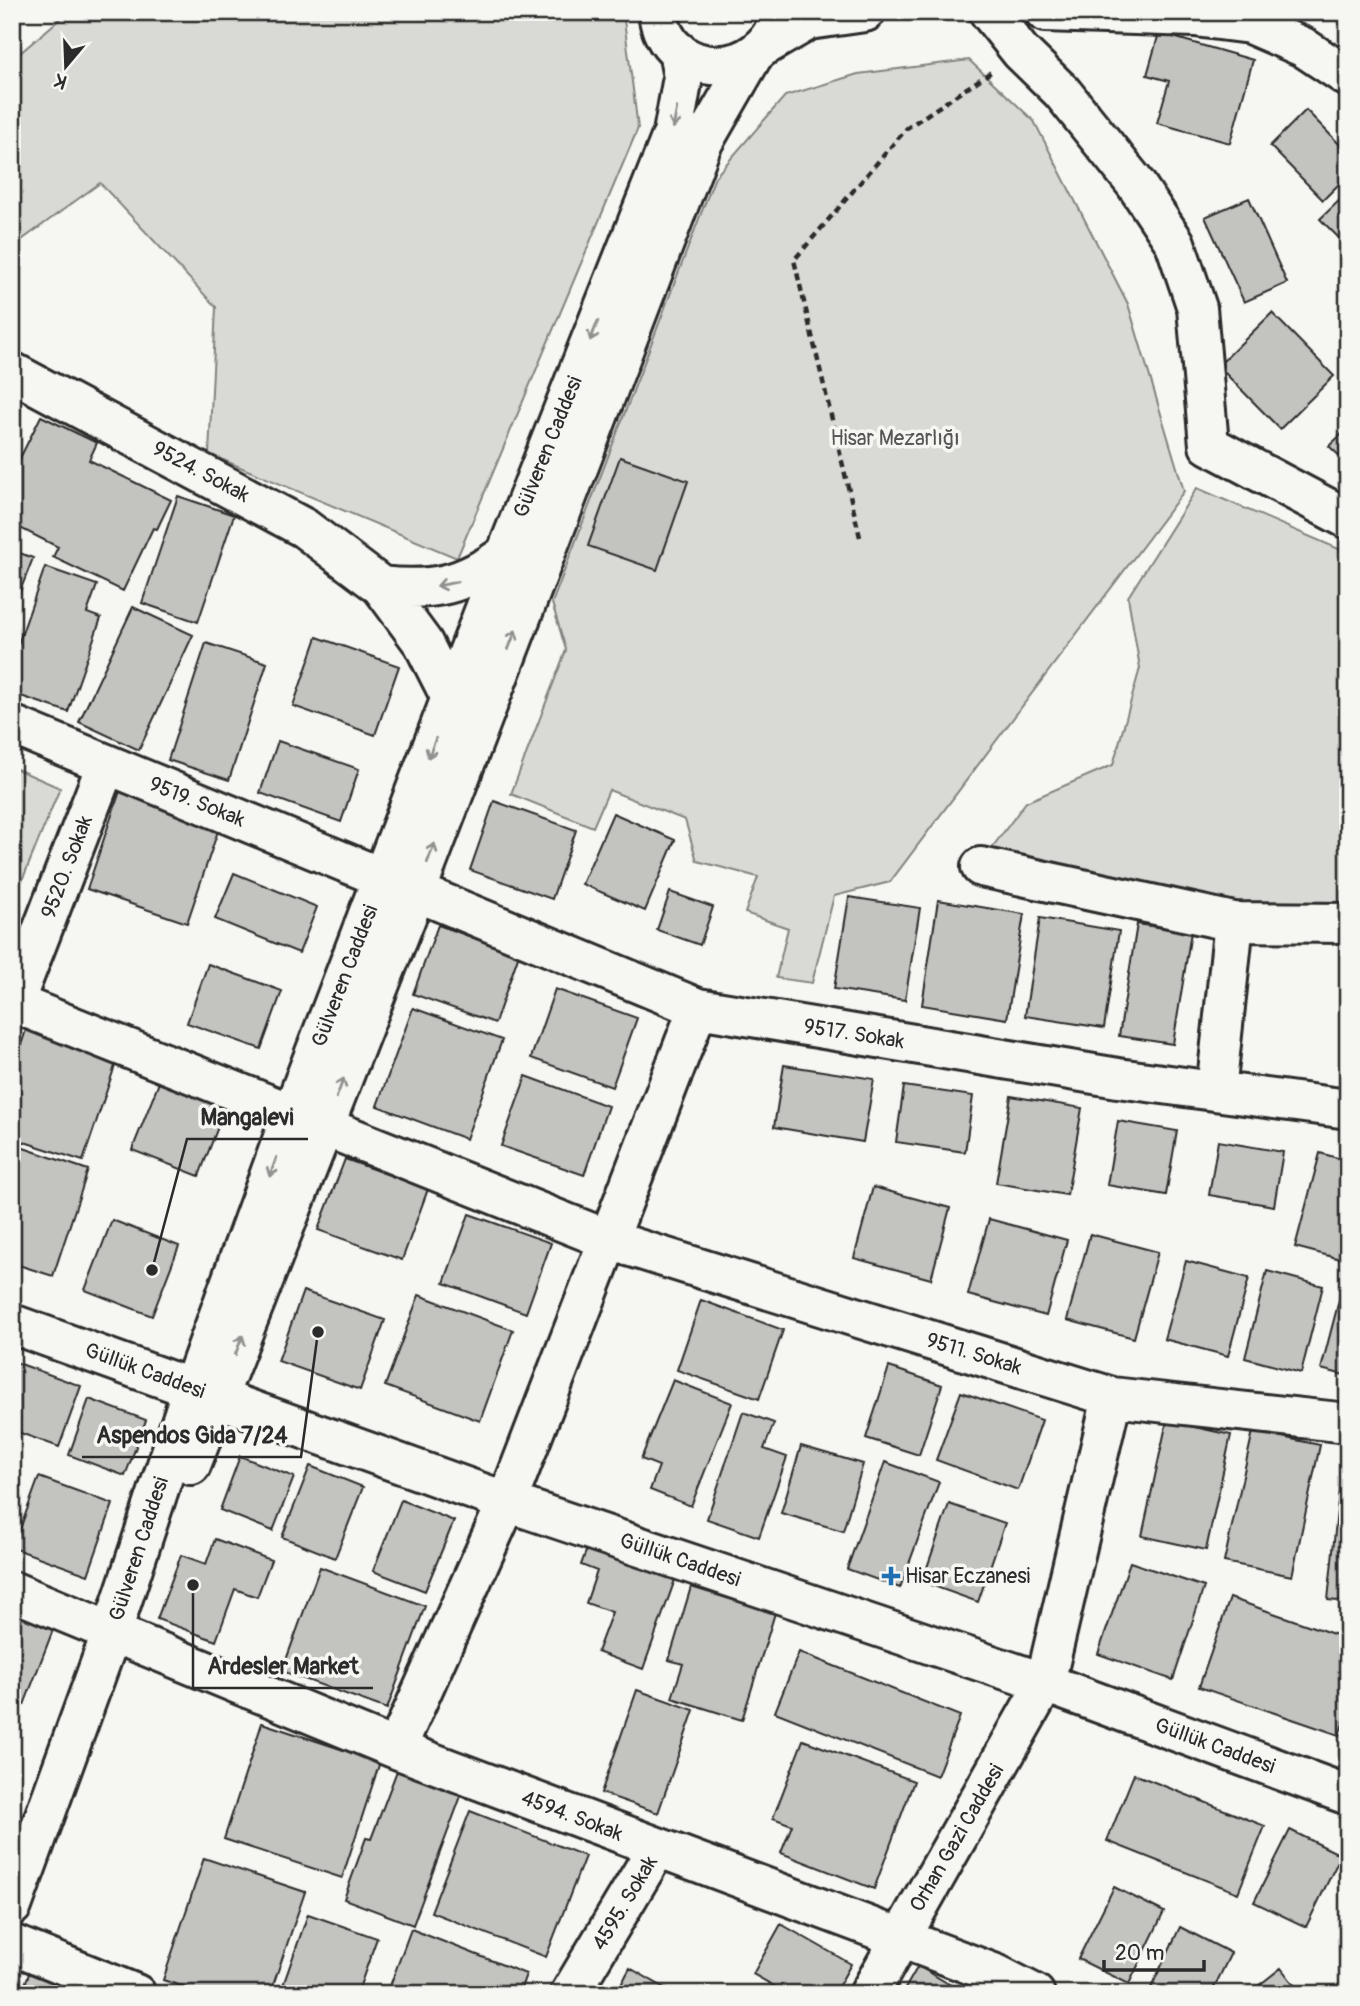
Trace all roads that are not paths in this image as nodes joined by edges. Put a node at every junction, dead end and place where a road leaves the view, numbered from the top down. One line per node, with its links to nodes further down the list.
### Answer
1 (658, 12): 6 (street)
2 (865, 12): 5 (street)
3 (989, 12): 9 (street)
4 (1065, 13): 7 (street)
5 (766, 38): 6 (street); 16 (street, Gülveren Caddesi, one-way to 5)
6 (678, 51): 10 (street, Gülveren Caddesi, one-way to 10)
7 (1348, 77)
8 (12, 372): 11 (street, 9524. Sokak)
9 (1348, 519)
10 (506, 554): 11 (street, one-way to 11); 12 (street, Gülveren Caddesi)
11 (381, 586): 12 (street, 9524. Sokak)
12 (451, 698): 16 (street, Gülveren Caddesi, one-way to 16)
13 (12, 725): 14 (street, 9519. Sokak)
14 (106, 765): 16 (street, 9519. Sokak); 19 (street, 9520. Sokak)
15 (981, 867): 17 (street)
16 (399, 885): 20 (street, 9517. Sokak); 23 (street, Gülveren Caddesi)
17 (1234, 922): 18 (street); 21 (street)
18 (1348, 923)
19 (13, 1006): 23 (street, 9511. Sokak)
20 (698, 1008): 21 (street, 9517. Sokak); 24 (street)
21 (1216, 1091): 22 (street, 9517. Sokak)
22 (1348, 1109)
23 (309, 1119): 24 (street, 9511. Sokak); 26 (street, Gülveren Caddesi)
24 (609, 1240): 27 (street, 9511. Sokak); 29 (street)
25 (12, 1324): 26 (street, Güllük Caddesi)
26 (205, 1393): 29 (street, Güllük Caddesi); 31 (street, Gülveren Caddesi)
27 (1112, 1397): 28 (street, 9511. Sokak); 32 (street, Orhan Gazi Caddesi)
28 (1348, 1423)
29 (507, 1502): 32 (street, Güllük Caddesi); 33 (street)
30 (12, 1591): 31 (street, 4594. Sokak)
31 (117, 1633): 33 (street, 4594. Sokak); 36 (street, Gülveren Caddesi)
32 (1045, 1683): 34 (street, Güllük Caddesi); 37 (street, Orhan Gazi Caddesi)
33 (396, 1749): 35 (street, 4594. Sokak)
34 (1348, 1795)
35 (657, 1848): 37 (street, 4594. Sokak); 40 (street, 4595. Sokak)
36 (12, 1906)
37 (900, 1938): 41 (street, Orhan Gazi Caddesi); 42 (street, 4594. Sokak)
38 (12, 1944): 39 (street)
39 (136, 1994)
40 (570, 1994)
41 (869, 1994)
42 (1035, 1994)

